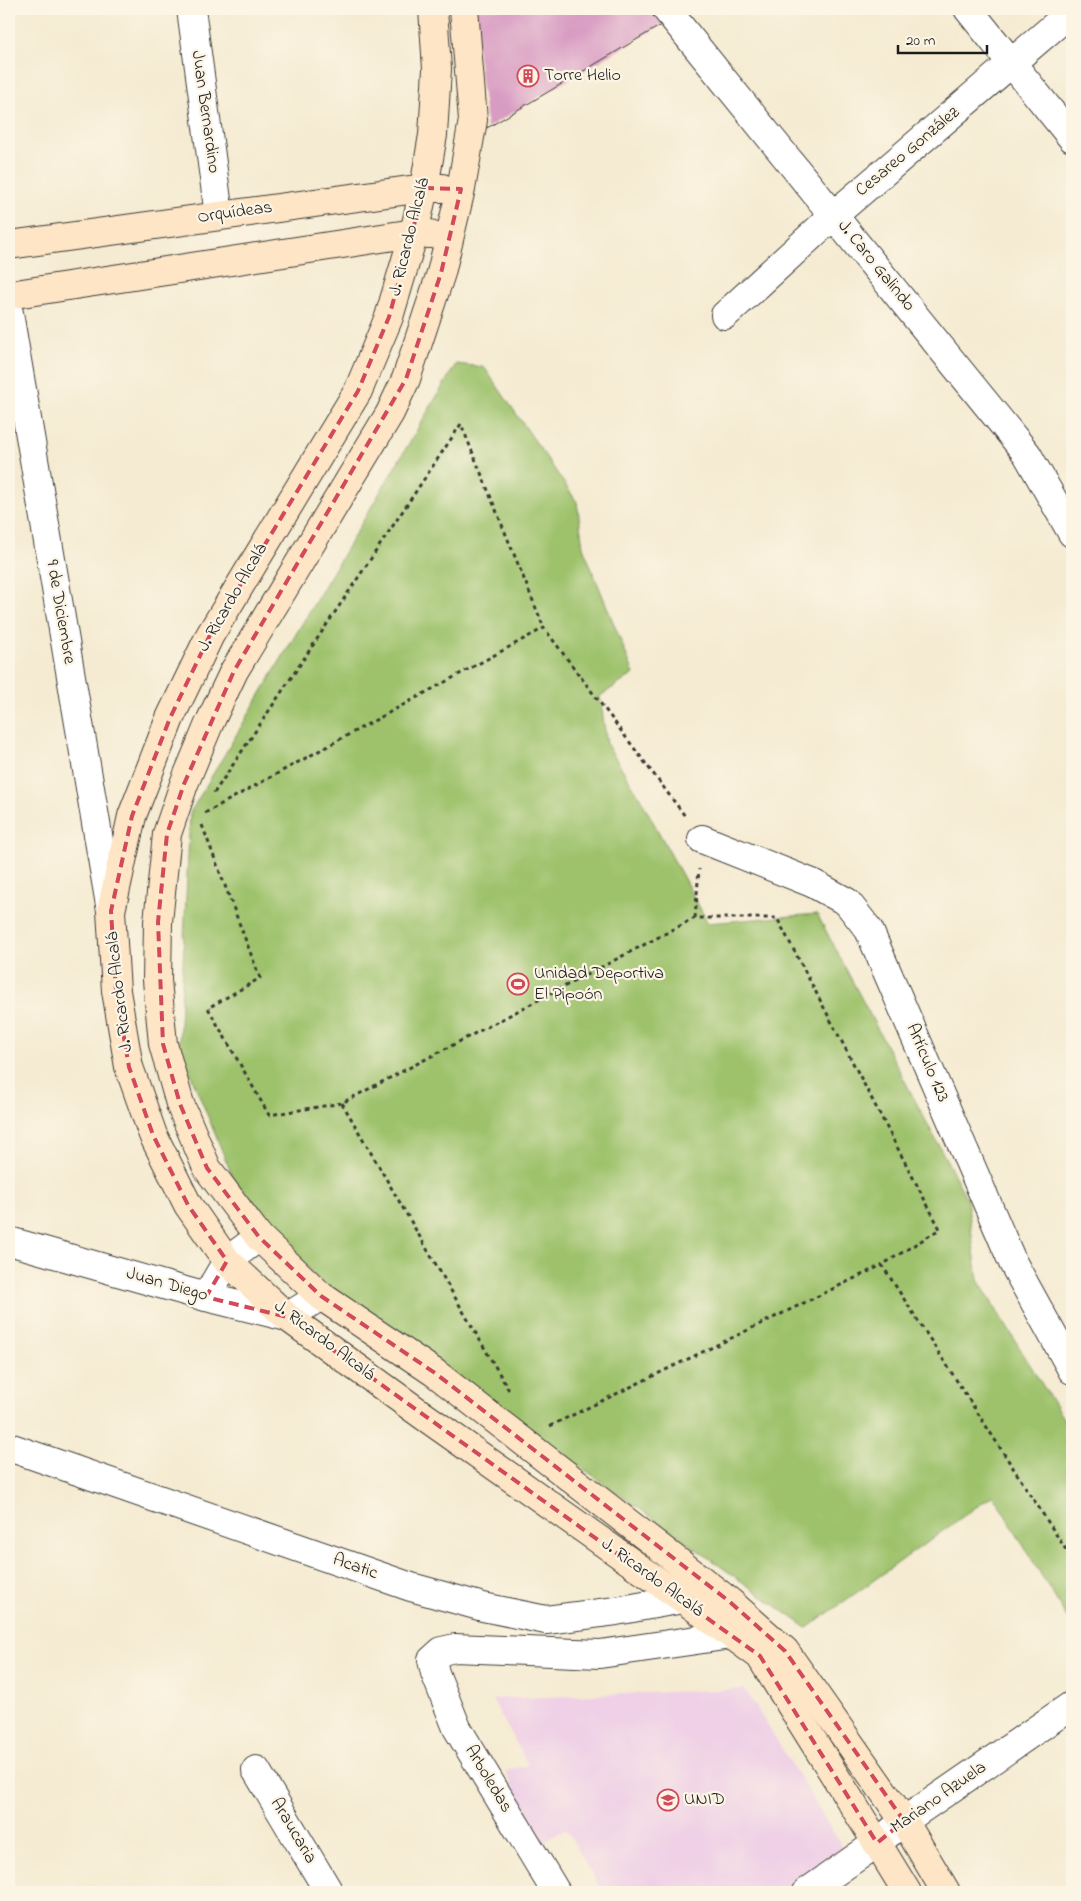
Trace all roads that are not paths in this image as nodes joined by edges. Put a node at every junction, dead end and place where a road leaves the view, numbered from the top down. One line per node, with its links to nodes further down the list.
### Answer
1 (192, 9): 11 (street, Juan Bernardino)
2 (433, 9): 9 (street, J. Ricardo Alcalá)
3 (464, 9): 10 (street, J. Ricardo Alcalá)
4 (666, 9): 12 (street, J. Caro Galindo)
5 (968, 9): 7 (street)
6 (1072, 11): 7 (street, Cesareo González)
7 (1012, 64): 8 (street); 12 (street, Cesareo González)
8 (1072, 138)
9 (424, 188): 10 (street, Orquídeas); 11 (street, Orquídeas); 13 (street, J. Ricardo Alcalá)
10 (461, 189): 14 (street, J. Ricardo Alcalá)
11 (219, 215): 15 (street, Orquídeas)
12 (834, 215): 18 (street, Cesareo González); 19 (street, J. Caro Galindo)
13 (414, 233): 14 (street); 16 (street); 21 (street, J. Ricardo Alcalá)
14 (450, 235): 22 (street, J. Ricardo Alcalá)
15 (9, 245)
16 (9, 296)
17 (9, 312): 21 (street, 9 de Diciembre)
18 (725, 315)
19 (1072, 533)
20 (702, 839): 28 (street, Artículo 123)
21 (111, 912): 24 (street, J. Ricardo Alcalá)
22 (259, 1237): 24 (street); 26 (street, J. Ricardo Alcalá)
23 (9, 1241): 25 (street, Juan Diego)
24 (227, 1261): 25 (street); 27 (street, J. Ricardo Alcalá)
25 (206, 1296): 27 (street, Juan Diego)
26 (321, 1296): 27 (street); 30 (street, J. Ricardo Alcalá)
27 (287, 1317): 31 (street, J. Ricardo Alcalá)
28 (1072, 1370)
29 (9, 1447): 31 (street, Acatic)
30 (710, 1587): 31 (street, Acatic); 32 (street, J. Ricardo Alcalá)
31 (683, 1599): 32 (street, J. Ricardo Alcalá)
32 (744, 1630): 35 (street, J. Ricardo Alcalá); 36 (street, J. Ricardo Alcalá); 38 (street, Arboledas)
33 (1072, 1705): 35 (street, Mariano Azuela)
34 (256, 1770): 37 (street, Araucaria)
35 (904, 1821): 36 (street, Mariano Azuela); 41 (street, J. Ricardo Alcalá)
36 (878, 1843): 39 (street, Mariano Azuela); 40 (street, J. Ricardo Alcalá)
37 (329, 1892)
38 (556, 1892)
39 (807, 1892)
40 (907, 1892)
41 (946, 1892)

